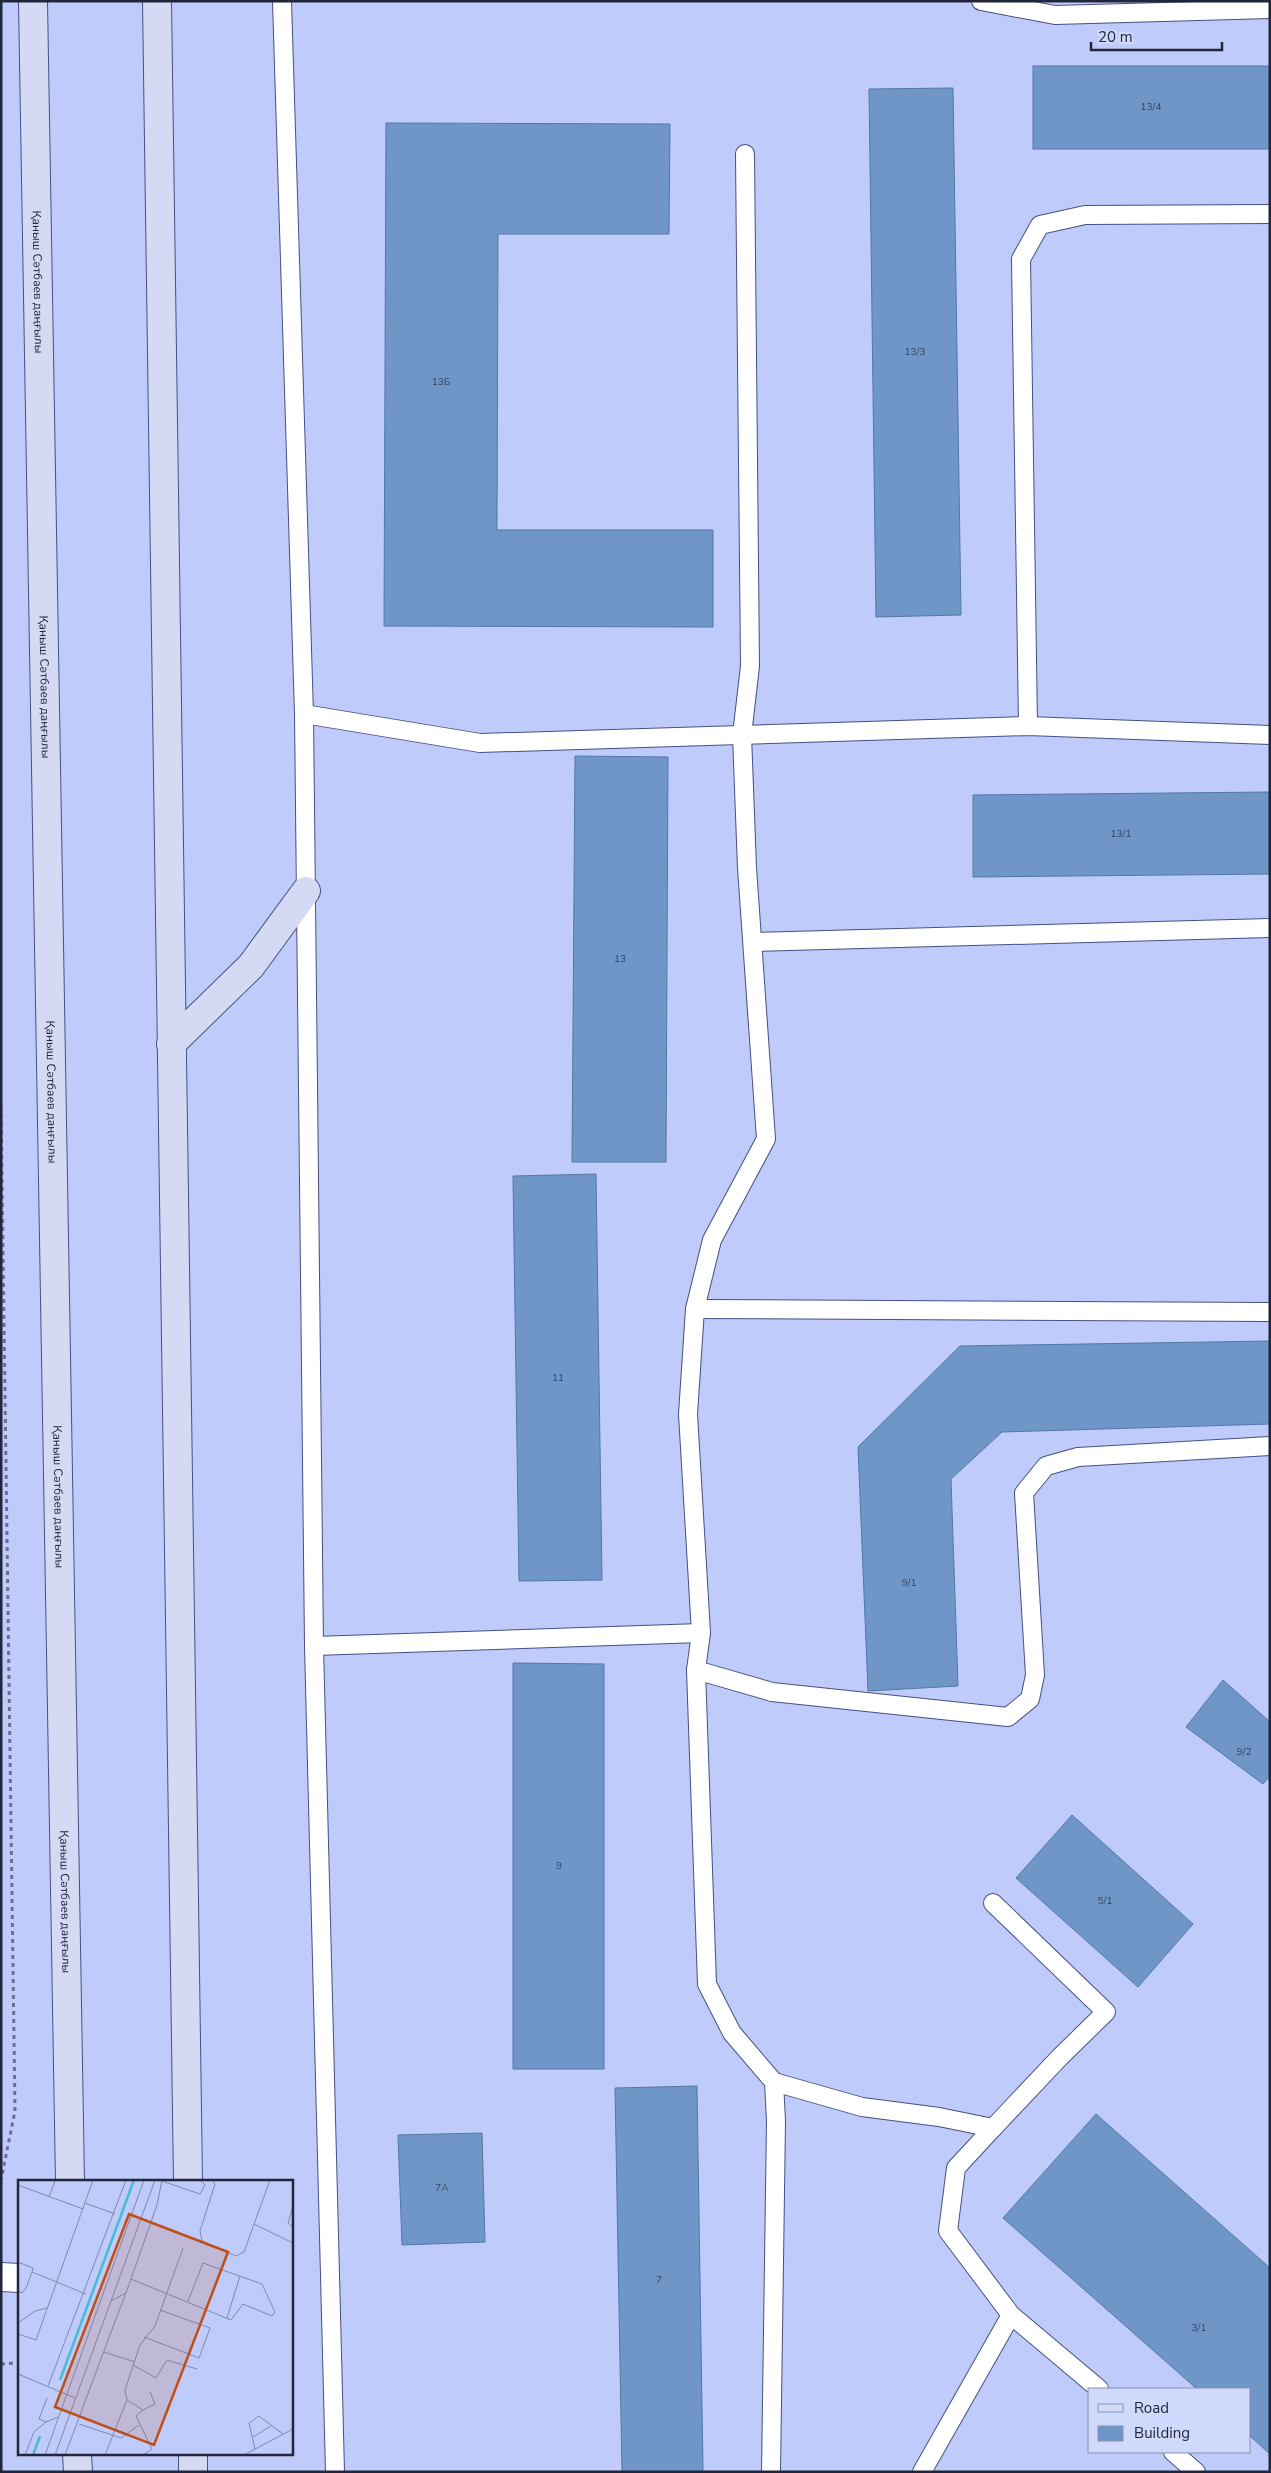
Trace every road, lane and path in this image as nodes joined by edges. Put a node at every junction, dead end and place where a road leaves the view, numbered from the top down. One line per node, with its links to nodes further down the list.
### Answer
1 (33, 1): 27 (main road, Қаныш Сәтбаев даңғылы)
2 (157, 1): 15 (main road)
3 (282, 1): 8 (lane)
4 (981, 1): 5 (lane)
5 (1270, 9)
6 (745, 154): 10 (lane)
7 (1270, 214): 9 (lane)
8 (304, 714): 10 (lane); 12 (lane)
9 (1028, 726): 10 (lane); 11 (lane)
10 (742, 735): 14 (lane)
11 (1270, 735)
12 (306, 891): 15 (main road); 21 (lane)
13 (1270, 928): 14 (lane)
14 (753, 942): 17 (lane)
15 (171, 1044): 28 (main road)
16 (1, 1107): 26 (path)
17 (694, 1309): 18 (lane); 20 (lane)
18 (1270, 1312)
19 (1270, 1446): 22 (lane)
20 (701, 1633): 21 (lane); 22 (lane)
21 (314, 1646): 40 (lane)
22 (696, 1670): 24 (lane)
23 (993, 1903): 25 (lane)
24 (774, 2082): 25 (lane); 41 (lane)
25 (993, 2128): 31 (lane)
26 (1, 2180)
27 (70, 2180)
28 (188, 2180)
29 (1, 2277): 30 (street)
30 (18, 2278)
31 (1011, 2314): 34 (lane); 42 (lane)
32 (18, 2363): 33 (path)
33 (1, 2364)
34 (1098, 2388)
35 (1174, 2453): 43 (lane)
36 (77, 2456): 38 (main road)
37 (193, 2456): 39 (main road)
38 (78, 2472)
39 (193, 2472)
40 (336, 2472)
41 (771, 2472)
42 (922, 2472)
43 (1196, 2472)

